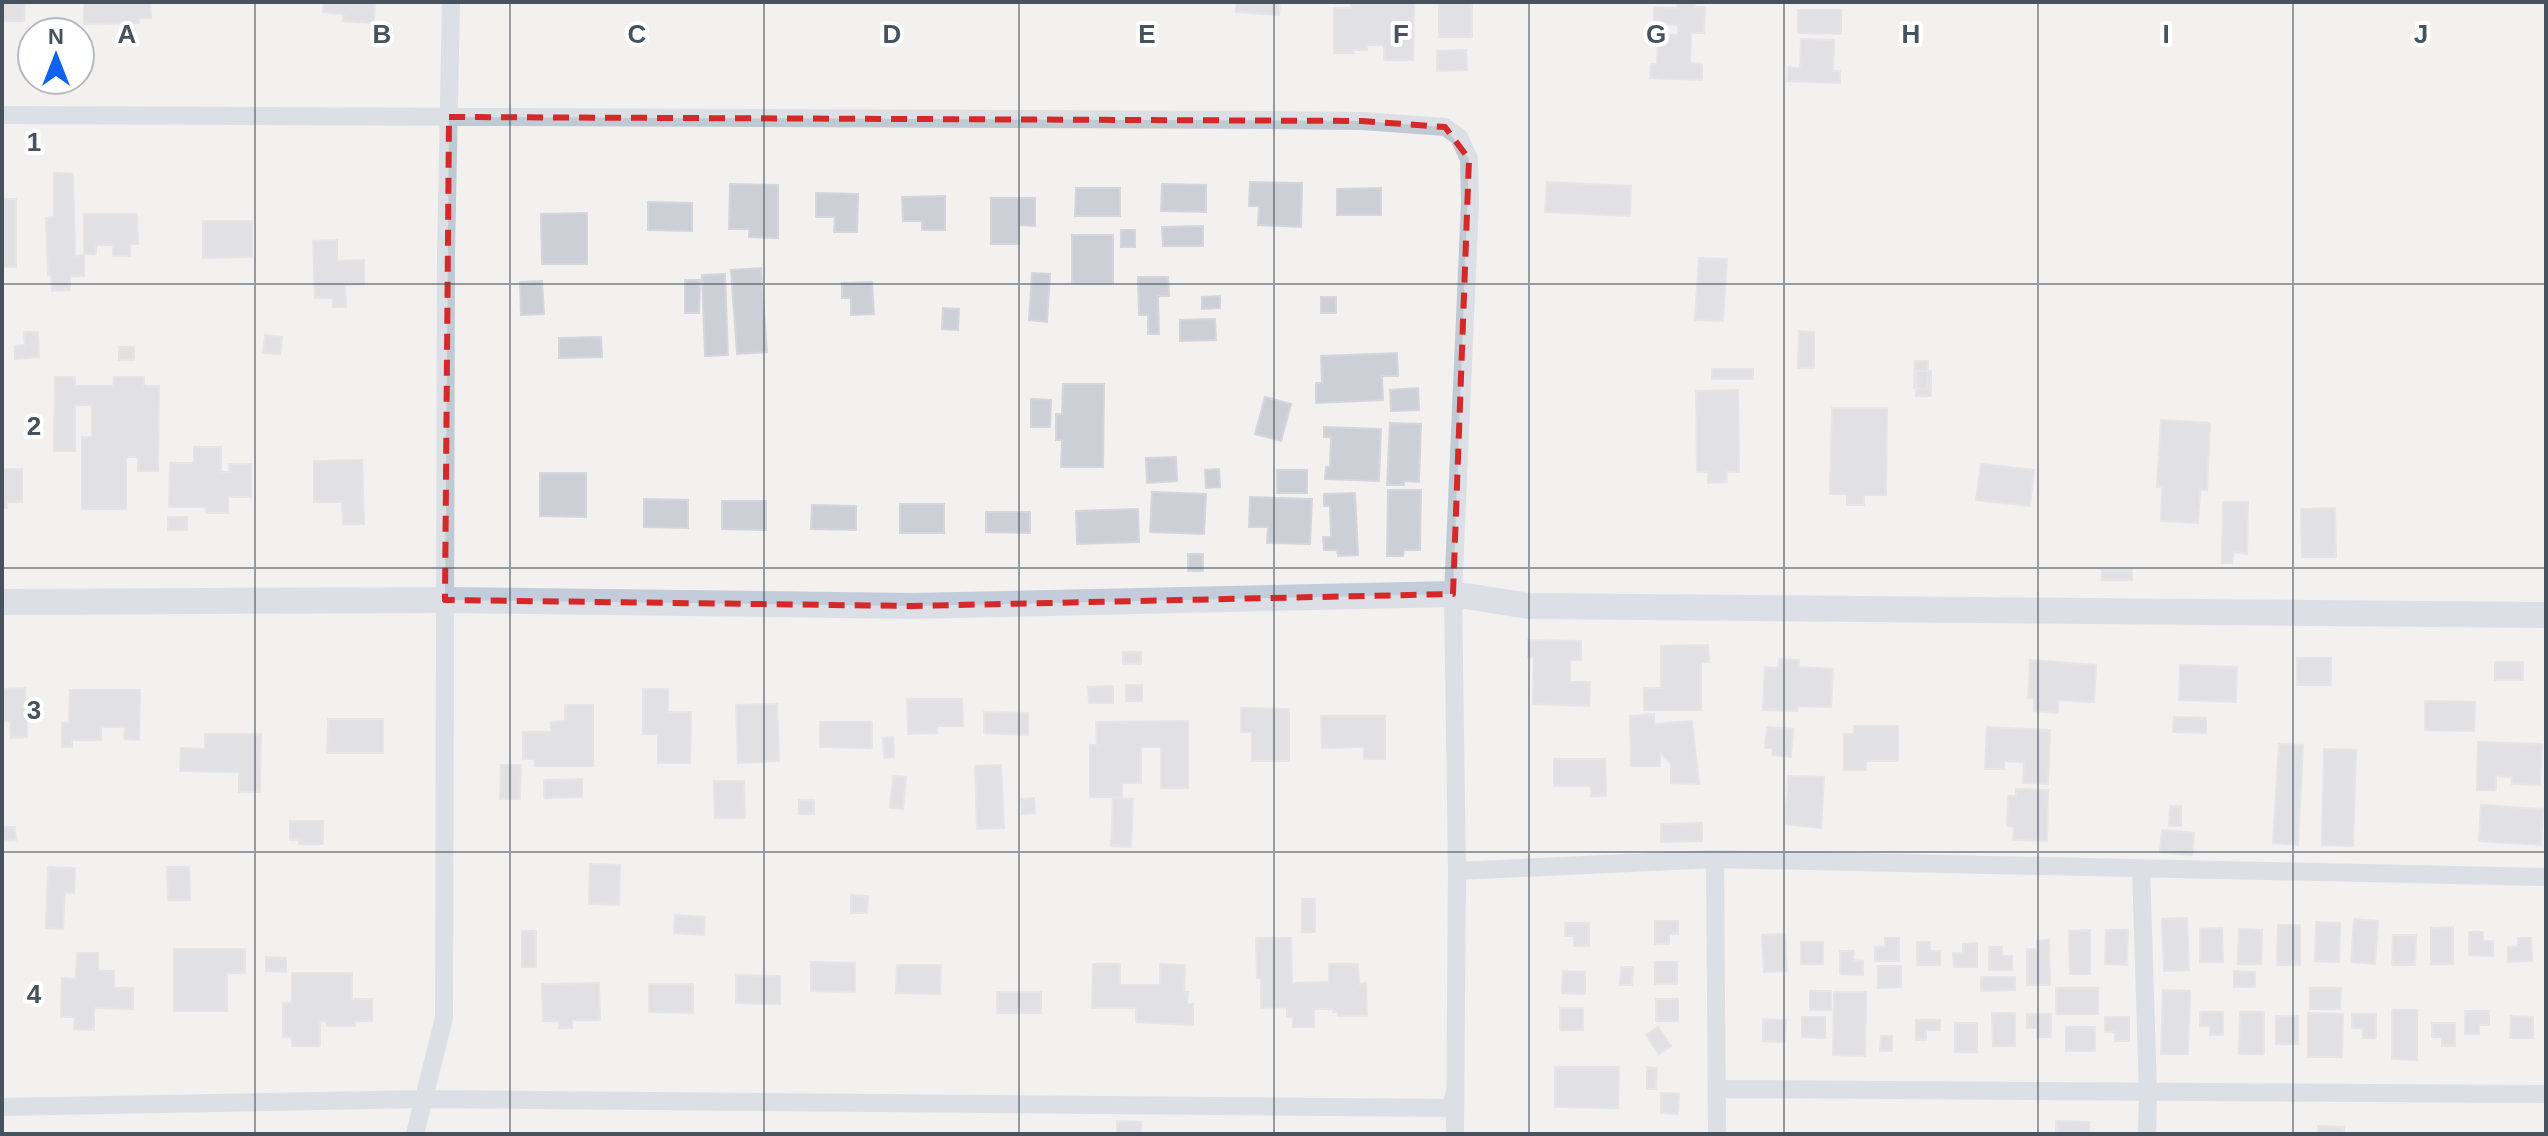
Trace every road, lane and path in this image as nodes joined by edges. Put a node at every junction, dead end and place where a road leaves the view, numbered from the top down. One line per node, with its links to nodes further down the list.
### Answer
1 (451, 2): 3 (street)
2 (2, 115): 3 (street)
3 (449, 117): 4 (street); 5 (street)
4 (1453, 594): 5 (street); 7 (street); 10 (street)
5 (445, 600): 6 (street); 16 (street)
6 (2, 602)
7 (2546, 615)
8 (1715, 859): 9 (street); 10 (street); 13 (street)
9 (2141, 868): 11 (street); 14 (street)
10 (1457, 871): 12 (street)
11 (2546, 877)
12 (1455, 1088): 16 (street); 19 (street)
13 (1718, 1089): 14 (street); 20 (street)
14 (2148, 1092): 15 (street); 21 (street)
15 (2546, 1094)
16 (424, 1099): 17 (street); 18 (street)
17 (2, 1107)
18 (415, 1134)
19 (1455, 1134)
20 (1717, 1134)
21 (2147, 1134)

